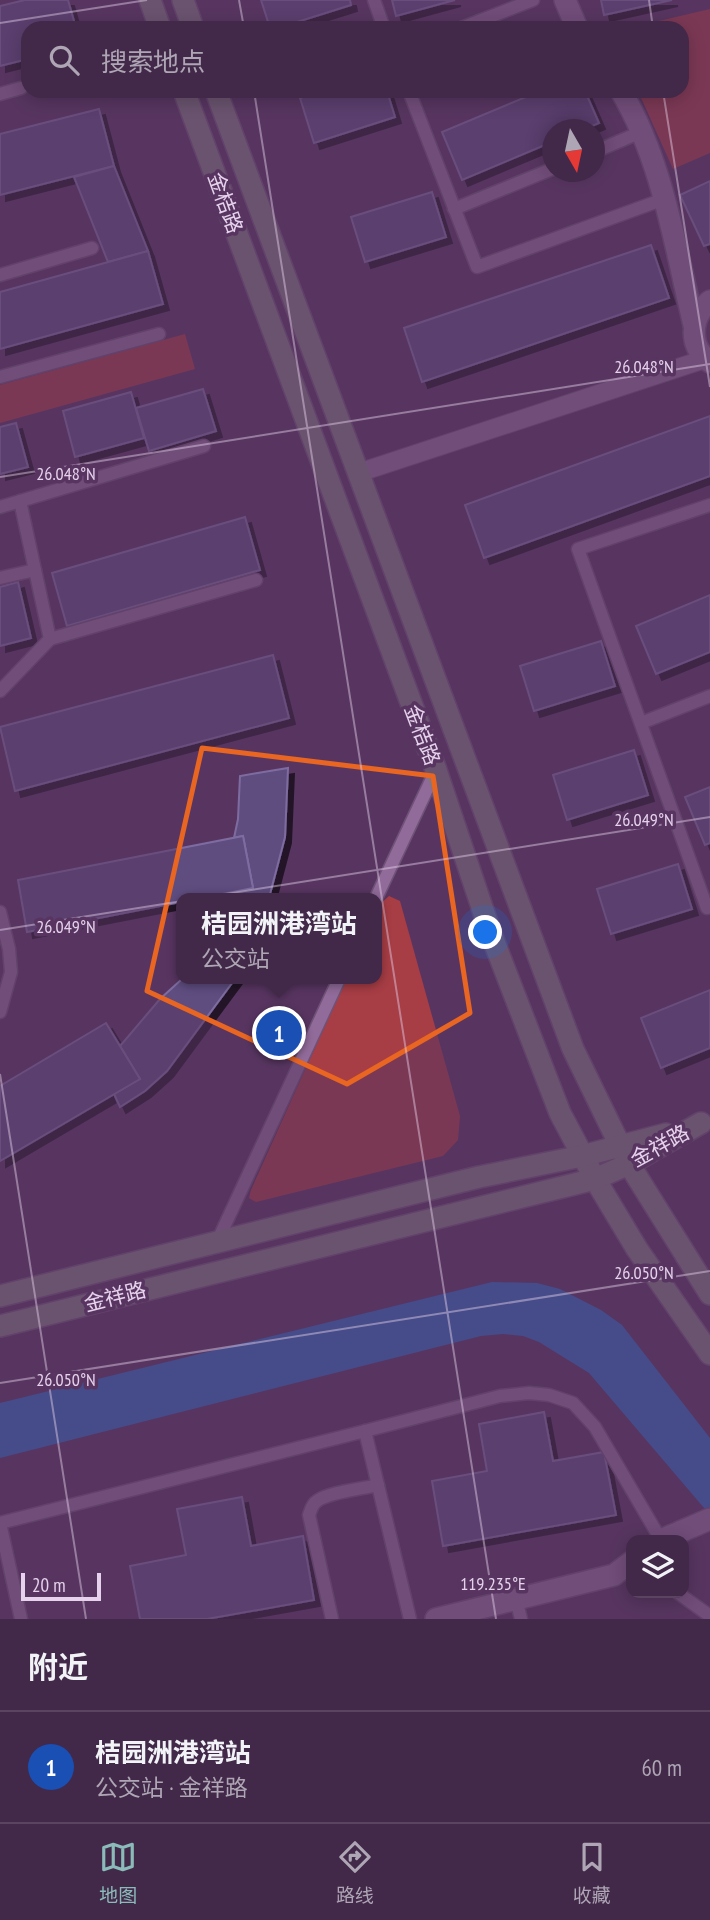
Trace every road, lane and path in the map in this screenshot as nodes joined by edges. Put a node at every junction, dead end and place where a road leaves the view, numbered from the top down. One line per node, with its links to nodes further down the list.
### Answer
1 (150, 0): 6 (main road)
2 (183, 0): 7 (main road)
3 (374, 0): 8 (lane)
4 (533, 0): 9 (lane)
5 (565, 0): 10 (street)
6 (158, 21)
7 (190, 21)
8 (382, 21)
9 (479, 21)
10 (574, 21)
11 (21, 88): 12 (lane)
12 (0, 94)
13 (187, 98): 41 (main road, 金桔路)
14 (219, 98): 30 (main road)
15 (412, 98): 21 (lane)
16 (625, 98): 17 (street)
17 (642, 132): 18 (lane); 20 (street)
18 (605, 147)
19 (542, 173): 21 (lane)
20 (664, 199): 21 (lane); 25 (street)
21 (454, 209)
22 (92, 248): 23 (lane)
23 (0, 275)
24 (710, 301): 25 (street)
25 (694, 325): 27 (street)
26 (159, 334): 28 (lane)
27 (708, 361): 30 (street)
28 (0, 377)
29 (204, 446): 31 (lane)
30 (358, 473): 47 (main road)
31 (20, 502): 33 (lane); 34 (lane)
32 (710, 505): 40 (lane)
33 (0, 507)
34 (35, 570): 35 (lane); 37 (lane)
35 (0, 578)
36 (256, 580): 37 (lane)
37 (50, 639): 38 (lane)
38 (0, 691)
39 (710, 696): 40 (lane)
40 (641, 723): 43 (lane)
41 (436, 770): 42 (lane); 48 (main road, 金桔路)
42 (378, 893)
43 (709, 909)
44 (0, 912): 46 (lane)
45 (337, 984): 50 (lane)
46 (0, 1012)
47 (624, 1155): 48 (main road, 金祥路); 49 (main road, 金祥路); 51 (main road)
48 (582, 1156): 49 (main road, 金桔路); 50 (main road, 金祥路)
49 (595, 1179): 53 (main road, 金祥路); 54 (main road, 金桔路)
50 (217, 1242): 52 (main road, 金祥路)
51 (710, 1294)
52 (0, 1296)
53 (0, 1326)
54 (710, 1354)
55 (365, 1431): 56 (lane); 58 (lane); 59 (lane)
56 (378, 1486): 66 (lane); 67 (lane)
57 (709, 1520): 60 (street)
58 (0, 1523): 65 (lane)
59 (658, 1535)
60 (673, 1535)
61 (626, 1566): 63 (street)
62 (685, 1598): 64 (lane)
63 (518, 1609): 68 (street)
64 (710, 1616)
65 (21, 1619)
66 (332, 1619)
67 (410, 1619)
68 (436, 1619)

